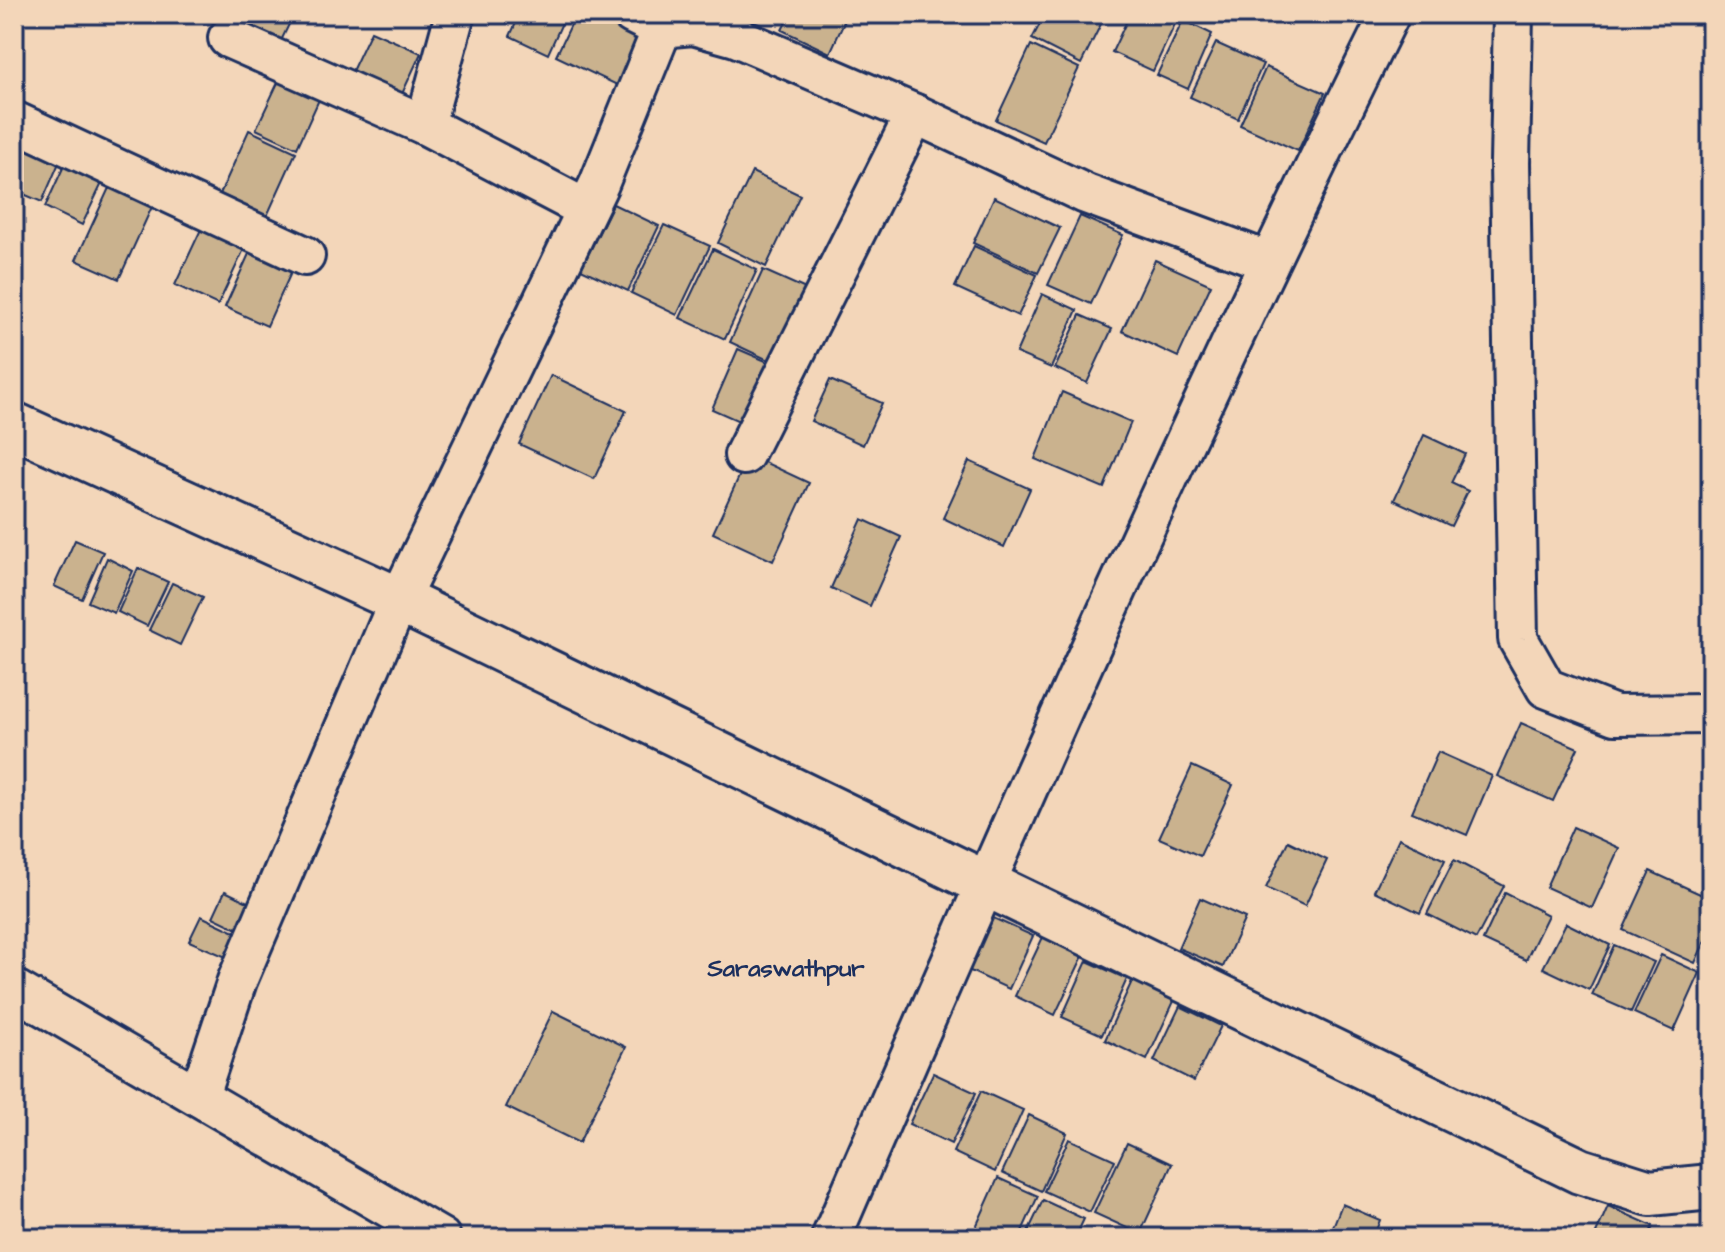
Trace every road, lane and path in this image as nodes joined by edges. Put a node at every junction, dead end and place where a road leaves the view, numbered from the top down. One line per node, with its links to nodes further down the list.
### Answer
1 (455, 14): 8 (street)
2 (1390, 14): 11 (street)
3 (1513, 14): 15 (street)
4 (653, 19): 6 (street); 9 (street)
5 (228, 38): 8 (street)
6 (915, 114): 11 (street); 13 (street)
7 (14, 121): 10 (street)
8 (425, 125): 9 (street)
9 (586, 209): 14 (street)
10 (305, 256)
11 (1267, 261): 16 (street)
12 (14, 425): 14 (street)
13 (744, 455)
14 (399, 600): 16 (street); 18 (street)
15 (1711, 714)
16 (984, 883): 19 (street); 21 (street)
17 (14, 989): 18 (street)
18 (199, 1095): 20 (street)
19 (1711, 1187)
20 (441, 1238)
21 (831, 1238)

